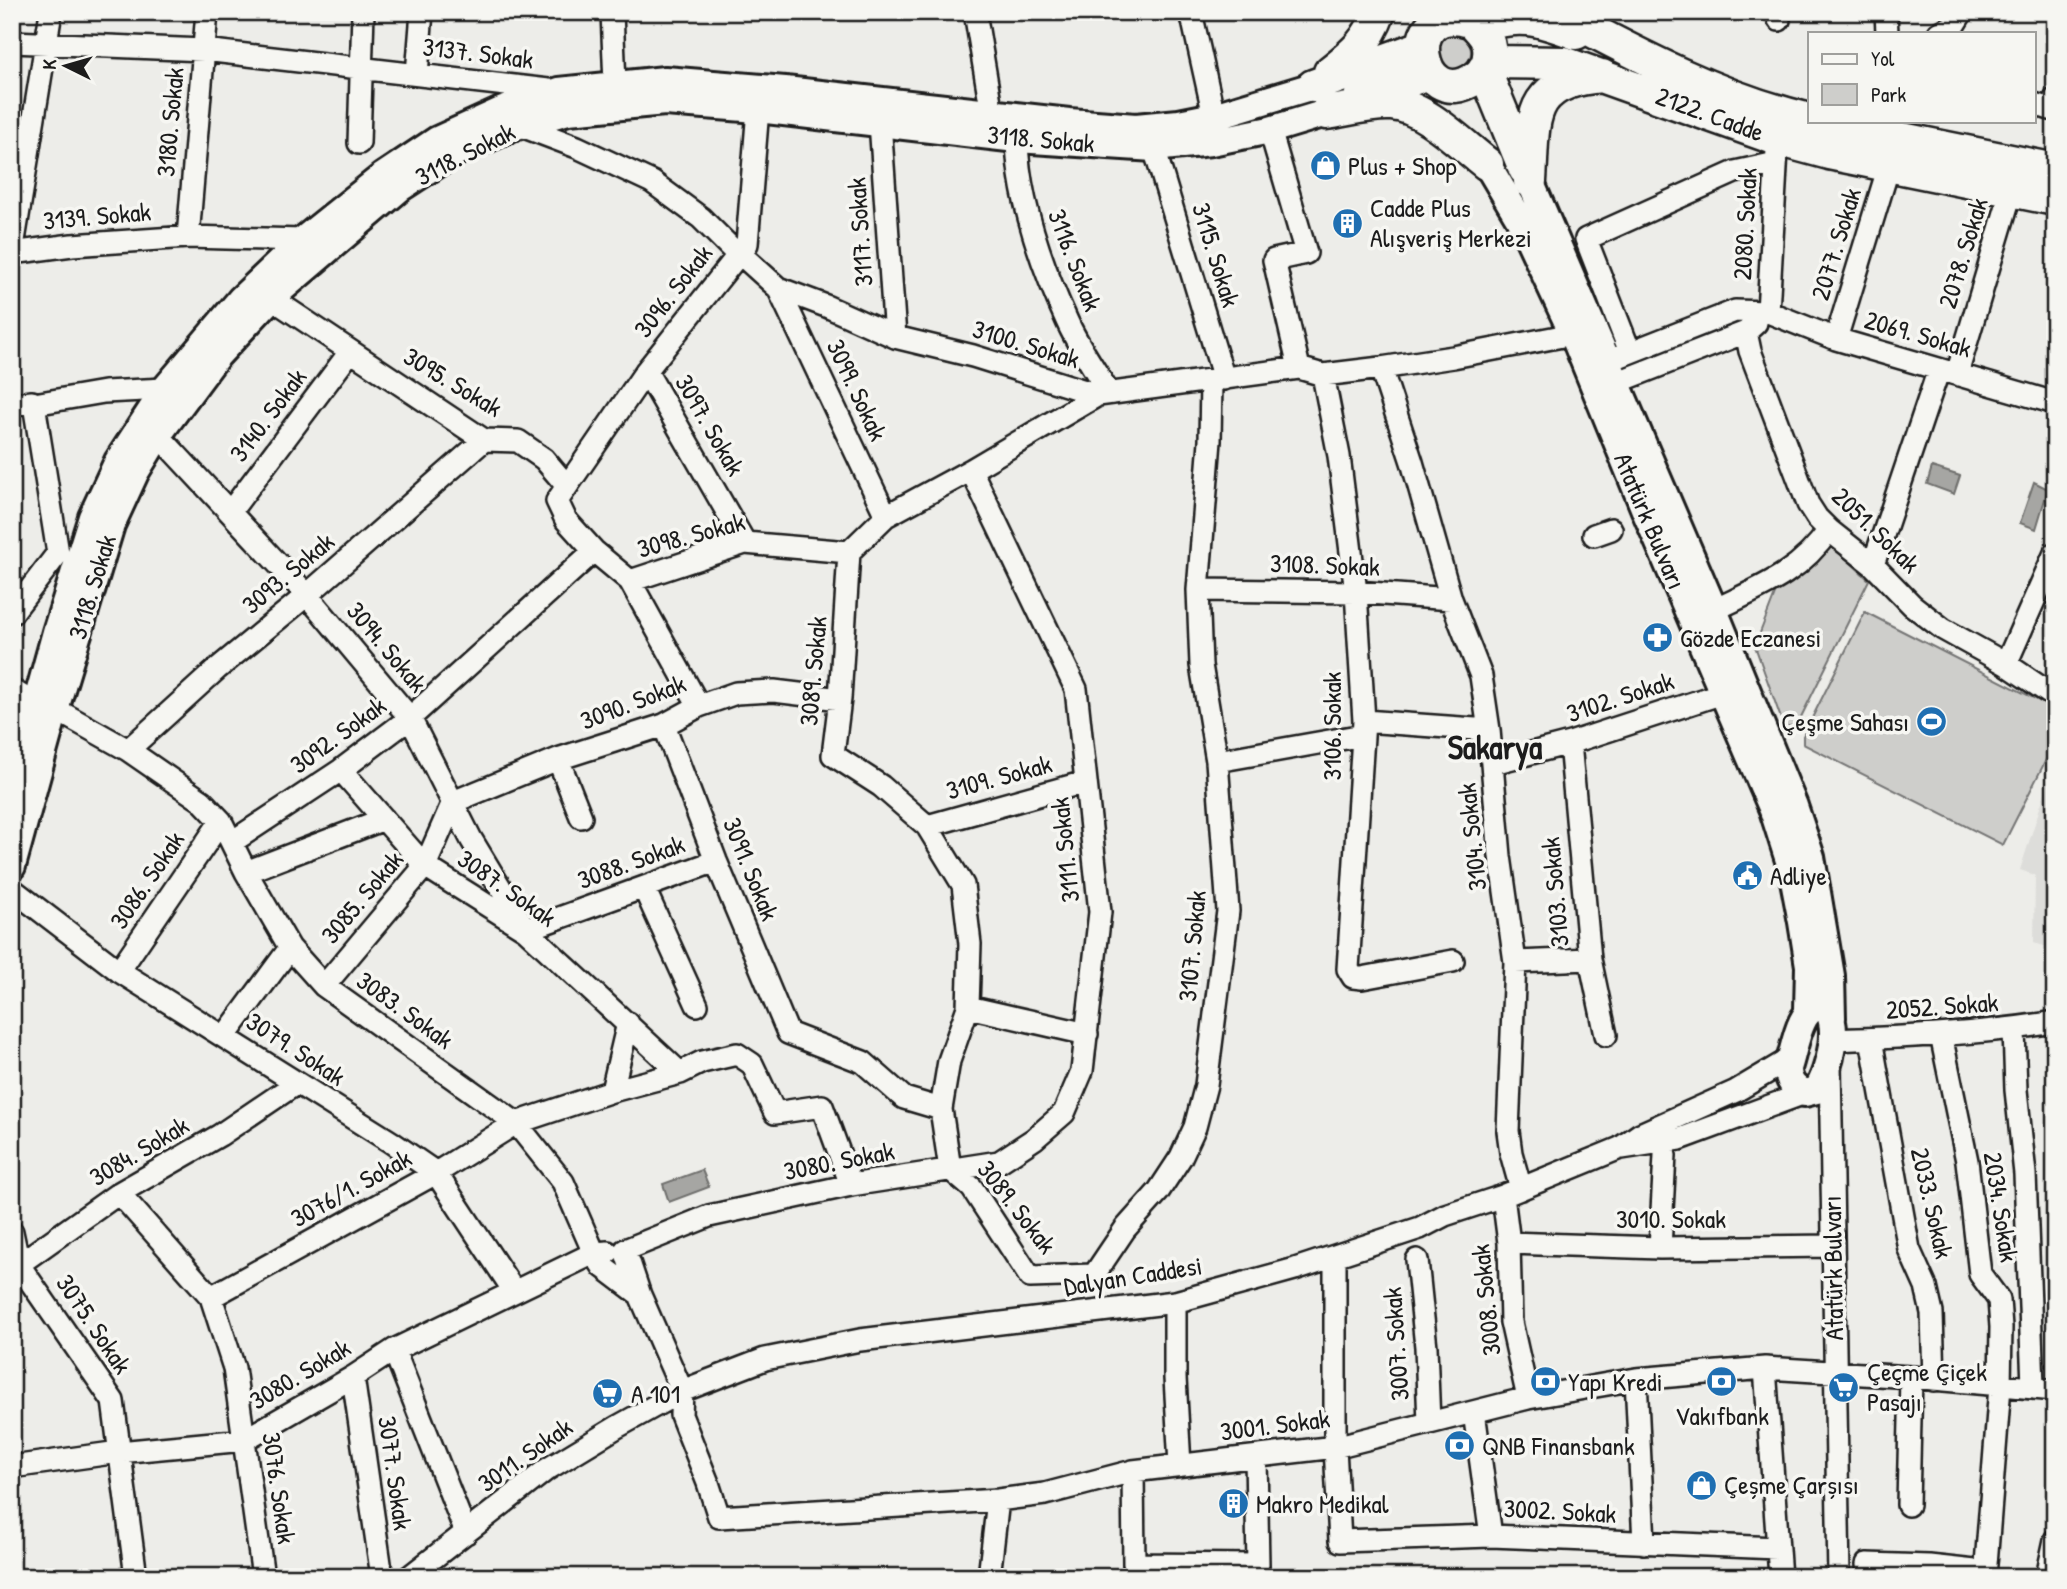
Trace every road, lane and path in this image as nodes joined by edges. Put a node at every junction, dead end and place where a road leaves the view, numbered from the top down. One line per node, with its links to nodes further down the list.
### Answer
1 (51, 12): 16 (street)
2 (206, 12): 17 (street, 3180. Sokak)
3 (363, 12): 21 (street)
4 (422, 12): 22 (street)
5 (612, 12): 24 (street)
6 (975, 12): 28 (street)
7 (1191, 12): 29 (street)
8 (1379, 12): 26 (highway)
9 (1557, 12): 19 (highway, 2122. Cadde)
10 (1886, 12): 13 (street)
11 (1962, 12): 14 (street)
12 (1472, 20): 18 (highway); 19 (highway); 20 (highway)
13 (1887, 32)
14 (1941, 32)
15 (12, 41): 16 (street, 3137. Sokak)
16 (47, 43): 17 (street, 3137. Sokak); 45 (street)
17 (204, 50): 21 (street, 3137. Sokak); 46 (street, 3180. Sokak)
18 (1426, 50): 20 (highway); 26 (highway); 39 (highway)
19 (1634, 53): 30 (highway, 2122. Cadde)
20 (1486, 65): 23 (highway, 2122. Cadde); 42 (highway)
21 (362, 67): 22 (street, 3137. Sokak); 36 (street)
22 (417, 74): 25 (street, 3137. Sokak)
23 (1603, 76): 38 (highway, 2122. Cadde); 42 (highway)
24 (615, 84): 25 (main road, 3118. Sokak); 28 (main road, 3118. Sokak)
25 (559, 91): 47 (main road, 3118. Sokak)
26 (1320, 99): 29 (main road, 3118. Sokak); 34 (main road, 3118. Sokak); 39 (highway)
27 (758, 109): 31 (main road, 3118. Sokak); 33 (main road, 3118. Sokak); 49 (street, 3096. Sokak)
28 (992, 114): 29 (main road, 3118. Sokak)
29 (1214, 116)
30 (1808, 119)
31 (880, 122): 35 (main road, 3118. Sokak); 55 (street, 3117. Sokak)
32 (1821, 122): 41 (highway, 2122. Cadde)
33 (519, 125): 49 (street, 3100. Sokak); 51 (main road, 3118. Sokak)
34 (1270, 130): 37 (main road, 3118. Sokak); 59 (street)
35 (1017, 139): 37 (main road, 3118. Sokak); 66 (street, 3116. Sokak)
36 (359, 143)
37 (1154, 148): 64 (street, 3115. Sokak)
38 (1777, 151): 40 (highway, 2122. Cadde); 52 (street, 2080. Sokak); 58 (street)
39 (1487, 164): 54 (main road, Atatürk Bulvarı)
40 (1889, 166): 43 (highway, 2122. Cadde); 56 (street, 2077. Sokak)
41 (2055, 170)
42 (1530, 180): 58 (main road, Atatürk Bulvarı)
43 (2012, 189): 44 (highway, 2122. Cadde); 61 (street, 2078. Sokak)
44 (2055, 199)
45 (15, 224): 48 (street)
46 (188, 237): 47 (street, 3139. Sokak); 48 (street, 3139. Sokak)
47 (303, 240): 65 (main road, 3118. Sokak)
48 (12, 253)
49 (737, 254): 50 (street, 3100. Sokak); 62 (street, 3096. Sokak)
50 (778, 288): 55 (street, 3100. Sokak); 75 (street, 3099. Sokak)
51 (271, 298): 57 (street, 3095. Sokak); 70 (main road, 3118. Sokak)
52 (1768, 312): 53 (street); 56 (street, 2069. Sokak); 58 (street)
53 (1746, 332): 58 (street); 76 (street, 2051. Sokak)
54 (1573, 334): 60 (street, 3100. Sokak); 91 (main road, Atatürk Bulvarı)
55 (895, 337): 66 (street, 3100. Sokak)
56 (1836, 339): 61 (street, 2069. Sokak)
57 (350, 352): 71 (street, 3095. Sokak); 74 (street, 3140. Sokak)
58 (1619, 365): 87 (main road, Atatürk Bulvarı)
59 (1298, 368): 63 (street, 3100. Sokak); 64 (street, 3100. Sokak)
60 (1381, 368): 63 (street, 3100. Sokak); 86 (street, 3104. Sokak)
61 (1948, 371): 67 (street, 2069. Sokak); 81 (street, 2078. Sokak)
62 (646, 372): 73 (street, 3096. Sokak); 77 (street, 3097. Sokak)
63 (1323, 375): 84 (street, 3106. Sokak)
64 (1217, 380): 66 (street, 3100. Sokak); 83 (street, 3115. Sokak)
65 (165, 389): 69 (street); 95 (main road, 3118. Sokak)
66 (1103, 393): 72 (street)
67 (2055, 403)
68 (12, 404): 69 (street)
69 (34, 404): 88 (street)
70 (158, 435): 74 (street, 3094. Sokak); 95 (main road, 3118. Sokak)
71 (484, 439): 73 (street, 3095. Sokak); 85 (street, 3093. Sokak)
72 (971, 470): 75 (street); 106 (street, 3111. Sokak)
73 (566, 485): 78 (street)
74 (230, 512): 85 (street, 3094. Sokak)
75 (886, 516): 79 (street)
76 (1829, 530): 81 (street, 2051. Sokak); 87 (street)
77 (745, 543): 79 (street, 3098. Sokak); 82 (street, 3098. Sokak)
78 (594, 551): 82 (street); 96 (street, 3092. Sokak)
79 (849, 552): 93 (street, 3089. Sokak)
80 (2055, 553): 89 (street)
81 (1873, 565): 89 (street, 2051. Sokak)
82 (630, 581): 94 (street)
83 (1198, 590): 84 (street, 3108. Sokak); 103 (street, 3107. Sokak)
84 (1356, 592): 86 (street, 3108. Sokak); 98 (street, 3106. Sokak)
85 (307, 595): 96 (street, 3094. Sokak); 101 (street, 3093. Sokak)
86 (1451, 599): 99 (street, 3104. Sokak)
87 (1714, 610): 132 (main road, Atatürk Bulvarı)
88 (12, 613)
89 (2006, 664): 92 (street, 2051. Sokak)
90 (12, 690): 95 (street, 3083. Sokak)
91 (1723, 692): 100 (street, 3102. Sokak); 132 (main road, Atatürk Bulvarı)
92 (2055, 697)
93 (840, 699): 94 (street, 3090. Sokak); 112 (street, 3089. Sokak)
94 (699, 706): 97 (street, 3090. Sokak)
95 (45, 707): 101 (street, 3083. Sokak); 107 (main road, 3118. Sokak); 115 (main road, 3118. Sokak)
96 (410, 718): 105 (street, 3092. Sokak); 108 (street, 3094. Sokak)
97 (663, 725): 102 (street, 3090. Sokak); 114 (street, 3091. Sokak)
98 (1364, 728): 99 (street); 103 (street); 123 (street, 3106. Sokak)
99 (1489, 730): 104 (street, 3104. Sokak)
100 (1570, 743): 104 (street, 3102. Sokak); 122 (street, 3103. Sokak)
101 (128, 750): 111 (street, 3083. Sokak)
102 (558, 759): 108 (street, 3090. Sokak); 109 (street)
103 (1217, 761): 161 (street, 3107. Sokak)
104 (1493, 763): 124 (street, 3104. Sokak)
105 (341, 771): 110 (street, 3087. Sokak); 113 (street, 3092. Sokak)
106 (1085, 782): 112 (street, 3109. Sokak); 133 (street, 3111. Sokak)
107 (12, 792)
108 (453, 802): 116 (street, 3085. Sokak); 120 (street, 3094. Sokak)
109 (580, 817)
110 (384, 819): 116 (street, 3087. Sokak); 117 (street)
111 (221, 821): 113 (street, 3083. Sokak); 125 (street, 3086. Sokak)
112 (927, 826): 128 (street, 3089. Sokak)
113 (232, 842): 117 (street, 3083. Sokak)
114 (716, 861): 118 (street, 3088. Sokak); 143 (street, 3091. Sokak)
115 (12, 866)
116 (425, 866): 120 (street, 3087. Sokak); 126 (street, 3085. Sokak)
117 (246, 872): 121 (street, 3083. Sokak)
118 (644, 888): 120 (street, 3088. Sokak); 127 (street)
119 (12, 889): 125 (street, 3079. Sokak)
120 (526, 930): 130 (street, 3087. Sokak)
121 (289, 948): 126 (street, 3083. Sokak); 136 (street)
122 (1590, 959): 124 (street); 134 (street, 3103. Sokak)
123 (1453, 961)
124 (1514, 962): 150 (street, 3104. Sokak)
125 (119, 971): 136 (street, 3079. Sokak)
126 (324, 986): 144 (street, 3083. Sokak)
127 (697, 1004)
128 (968, 1007): 133 (street); 143 (street, 3089. Sokak)
129 (2055, 1022): 131 (street, 2052. Sokak)
130 (628, 1023): 139 (street, 3087. Sokak); 141 (street)
131 (2014, 1029): 135 (street, 2052. Sokak); 175 (street)
132 (1826, 1031): 137 (street, 2052. Sokak); 138 (main road, Atatürk Bulvarı); 142 (main road, Atatürk Bulvarı); 154 (street, Atatürk Bulvarı)
133 (1087, 1034): 147 (street, 3111. Sokak)
134 (1606, 1035)
135 (1941, 1035): 137 (street, 2052. Sokak); 174 (street, 2034. Sokak)
136 (225, 1036): 140 (street, 3079. Sokak)
137 (1871, 1038): 173 (street, 2033. Sokak)
138 (1793, 1054): 142 (main road, Atatürk Bulvarı); 145 (street)
139 (680, 1073): 141 (street, 3076/1. Sokak); 149 (street, 3076/1. Sokak)
140 (297, 1083): 148 (street, 3079. Sokak); 151 (street, 3084. Sokak)
141 (612, 1091): 144 (street, 3076/1. Sokak)
142 (1805, 1093): 145 (street)
143 (941, 1109): 147 (street, 3089. Sokak)
144 (516, 1123): 148 (street, 3076/1. Sokak); 157 (street, 3083. Sokak)
145 (1620, 1148): 150 (street, Dalyan Caddesi)
146 (1665, 1155): 155 (street)
147 (950, 1168): 149 (street, 3080. Sokak); 161 (street, 3089. Sokak)
148 (436, 1173): 162 (street, 3079. Sokak); 164 (street, 3076/1. Sokak)
149 (851, 1185): 156 (street, 3080. Sokak)
150 (1512, 1193): 153 (street, 3008. Sokak); 158 (street, Dalyan Caddesi)
151 (119, 1194): 160 (street, 3084. Sokak); 164 (street, 3076. Sokak)
152 (12, 1232): 160 (street, 3075. Sokak)
153 (1509, 1243): 155 (street, 3010. Sokak); 178 (street, 3008. Sokak)
154 (1833, 1247): 155 (street, 3010. Sokak); 169 (street, Atatürk Bulvarı)
155 (1660, 1248)
156 (625, 1250): 157 (street, 3080. Sokak); 163 (street)
157 (594, 1253): 162 (street, 3080. Sokak); 163 (street, 3083. Sokak)
158 (1335, 1256): 165 (street, Dalyan Caddesi); 182 (street)
159 (1417, 1260): 180 (street, 3007. Sokak)
160 (16, 1267): 183 (street, 3075. Sokak)
161 (1094, 1275): 166 (street)
162 (514, 1291): 167 (street, 3080. Sokak)
163 (640, 1295): 177 (street, 3083. Sokak)
164 (211, 1297): 181 (street, 3076. Sokak)
165 (1175, 1302): 166 (street, Dalyan Caddesi); 185 (street)
166 (1094, 1312): 177 (street, Dalyan Caddesi)
167 (394, 1350): 170 (street, 3080. Sokak); 191 (street)
168 (1765, 1368): 169 (street, 3001. Sokak); 172 (street, 3001. Sokak); 195 (street)
169 (1834, 1373): 171 (street, 3001. Sokak); 203 (street, Atatürk Bulvarı)
170 (353, 1377): 181 (street, 3080. Sokak); 200 (street, 3077. Sokak)
171 (1911, 1377): 173 (street, 3001. Sokak); 189 (street)
172 (1636, 1378): 178 (street, 3001. Sokak); 194 (street)
173 (1934, 1380): 174 (street, 3001. Sokak)
174 (2000, 1386): 175 (street, 3001. Sokak); 196 (street, 2034. Sokak)
175 (2033, 1386): 176 (street, 3001. Sokak)
176 (2055, 1390)
177 (681, 1391): 190 (street, 3083. Sokak); 191 (street, 3011. Sokak)
178 (1528, 1398): 179 (street, 3001. Sokak)
179 (1475, 1412): 180 (street, 3001. Sokak); 192 (street)
180 (1429, 1423): 182 (street, 3001. Sokak)
181 (244, 1440): 183 (street, 3080. Sokak); 199 (street, 3076. Sokak)
182 (1335, 1447): 184 (street, 3001. Sokak); 192 (street, 3002. Sokak)
183 (119, 1452): 186 (street, 3080. Sokak); 198 (street, 3075. Sokak)
184 (1256, 1457): 185 (street, 3001. Sokak); 187 (street)
185 (1180, 1465): 187 (street, 3001. Sokak)
186 (12, 1467)
187 (1133, 1471): 188 (street, 3001. Sokak)
188 (998, 1500): 190 (street, 3001. Sokak); 202 (street)
189 (1908, 1505)
190 (719, 1517)
191 (466, 1533): 201 (street, 3011. Sokak)
192 (1491, 1536): 194 (street, 3002. Sokak)
193 (2055, 1540): 205 (street)
194 (1644, 1543): 195 (street, 3002. Sokak)
195 (1777, 1548): 197 (street)
196 (1985, 1574): 204 (street)
197 (1779, 1575)
198 (135, 1577)
199 (263, 1577)
200 (382, 1577)
201 (409, 1577)
202 (989, 1577)
203 (1839, 1577)
204 (1868, 1577)
205 (2047, 1577)

